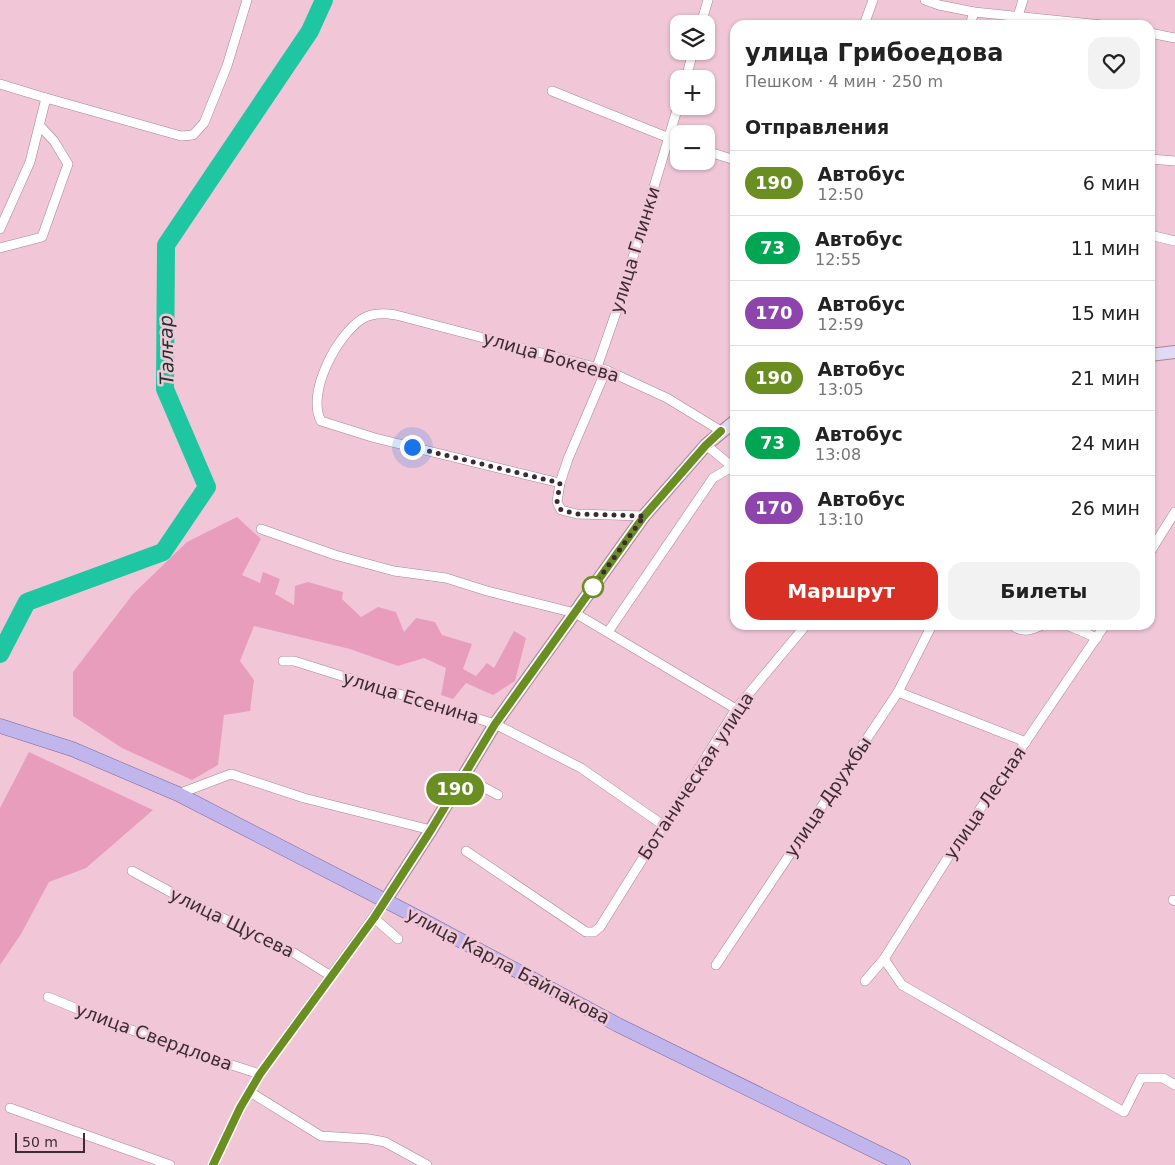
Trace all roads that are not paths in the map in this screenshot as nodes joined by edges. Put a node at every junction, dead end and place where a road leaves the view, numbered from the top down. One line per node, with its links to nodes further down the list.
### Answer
1 (247, 0): 16 (street)
2 (708, 0): 7 (street)
3 (873, 0): 9 (street)
4 (925, 0): 6 (street)
5 (1023, 0): 8 (street)
6 (974, 12): 8 (street); 10 (street)
7 (704, 15)
8 (1018, 16): 11 (street)
9 (866, 20)
10 (972, 20)
11 (1055, 20)
12 (1155, 34): 13 (street)
13 (1175, 38)
14 (0, 84): 16 (street)
15 (552, 91): 19 (street)
16 (46, 98): 18 (street)
17 (676, 115): 19 (street, улица Глинки)
18 (40, 126): 24 (street); 27 (street)
19 (669, 139): 30 (street, улица Глинки)
20 (715, 154): 21 (street)
21 (730, 158)
22 (1155, 159): 23 (street)
23 (1175, 161)
24 (0, 228)
25 (1155, 237): 26 (street)
26 (1175, 241)
27 (0, 248)
28 (1175, 352): 29 (main road)
29 (1155, 354)
30 (597, 367): 31 (street, улица Бокеева); 37 (street, улица Бокеева)
31 (606, 370): 33 (street, улица Бокеева); 37 (street)
32 (730, 425): 33 (main road)
33 (721, 431): 34 (main road)
34 (706, 445): 35 (street); 39 (main road)
35 (730, 465)
36 (730, 470): 47 (street)
37 (560, 483): 39 (street)
38 (1175, 512): 41 (street)
39 (644, 516): 42 (main road)
40 (261, 529): 42 (street)
41 (1155, 544)
42 (575, 613): 47 (street); 52 (main road)
43 (802, 630): 51 (street, Ботаническая улица)
44 (929, 630): 50 (street, улица Дружбы)
45 (1079, 630): 48 (street)
46 (1102, 630): 48 (street, улица Лесная)
47 (608, 632): 51 (street)
48 (1097, 638): 54 (street, улица Лесная)
49 (283, 661): 52 (street, улица Есенина)
50 (898, 692): 54 (street); 66 (street, улица Дружбы)
51 (736, 709): 58 (street, Ботаническая улица)
52 (495, 724): 55 (main road); 58 (street, улица Есенина)
53 (0, 726): 56 (main road, улица Карла Байпакова)
54 (1026, 742): 65 (street, улица Лесная)
55 (463, 776): 57 (street); 59 (main road)
56 (178, 794): 59 (street); 62 (main road, улица Карла Байпакова)
57 (498, 795)
58 (663, 825): 60 (street, Ботаническая улица)
59 (431, 830): 62 (main road)
60 (466, 851)
61 (132, 871): 67 (street, улица Щусева)
62 (385, 901): 63 (street); 77 (main road, улица Карла Байпакова)
63 (374, 918): 64 (street); 67 (street)
64 (398, 939)
65 (884, 959): 68 (street, улица Лесная); 71 (street)
66 (716, 965)
67 (331, 976): 70 (street)
68 (865, 981)
69 (48, 997): 70 (street, улица Свердлова)
70 (260, 1074): 72 (street)
71 (1175, 1085)
72 (250, 1092): 75 (street); 76 (street)
73 (10, 1108): 74 (street)
74 (170, 1165)
75 (213, 1165)
76 (427, 1165)
77 (903, 1165)

